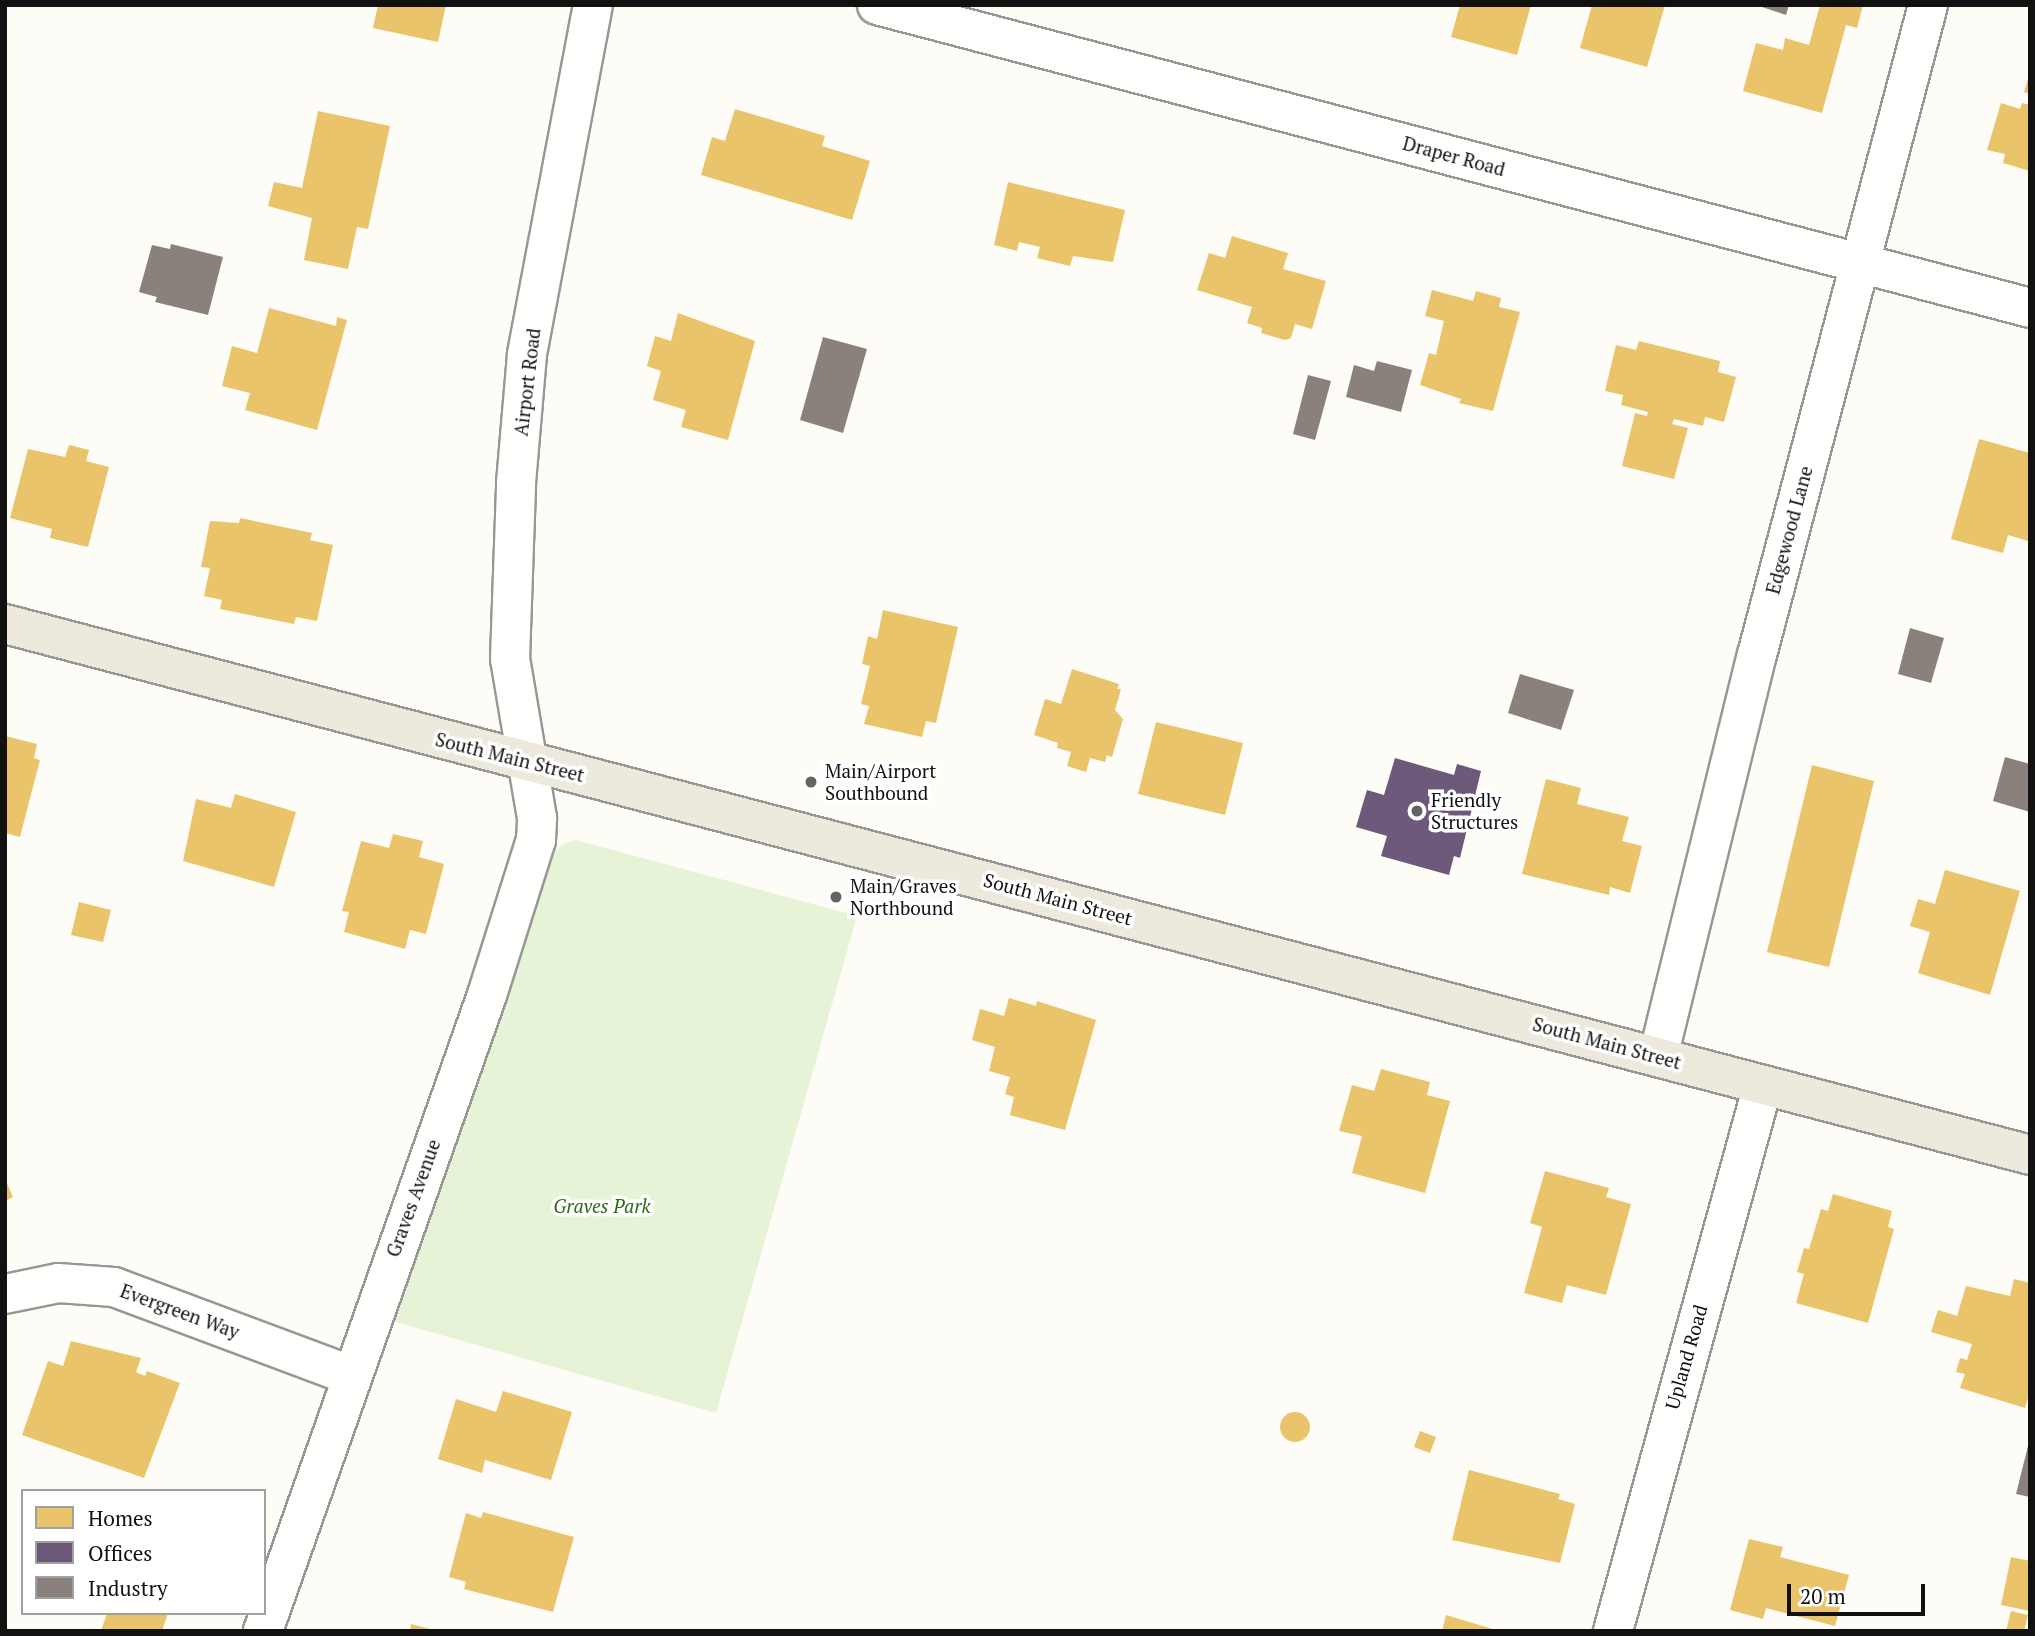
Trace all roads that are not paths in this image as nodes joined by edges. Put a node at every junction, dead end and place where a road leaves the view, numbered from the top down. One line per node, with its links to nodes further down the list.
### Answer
1 (593, 5): 7 (street, Airport Road)
2 (877, 5): 4 (street, Draper Road)
3 (1928, 5): 4 (street, Edgewood Lane)
4 (1861, 262): 5 (street, Draper Road); 8 (street, Edgewood Lane)
5 (2030, 308)
6 (5, 624): 7 (main road, South Main Street)
7 (527, 762): 8 (main road, South Main Street); 12 (street, Graves Avenue)
8 (1658, 1057): 9 (main road, South Main Street)
9 (1763, 1085): 10 (main road, South Main Street); 14 (street, Upland Road)
10 (2030, 1155)
11 (5, 1294): 12 (street, Evergreen Way)
12 (349, 1375): 13 (street, Graves Avenue)
13 (263, 1631)
14 (1613, 1631)

